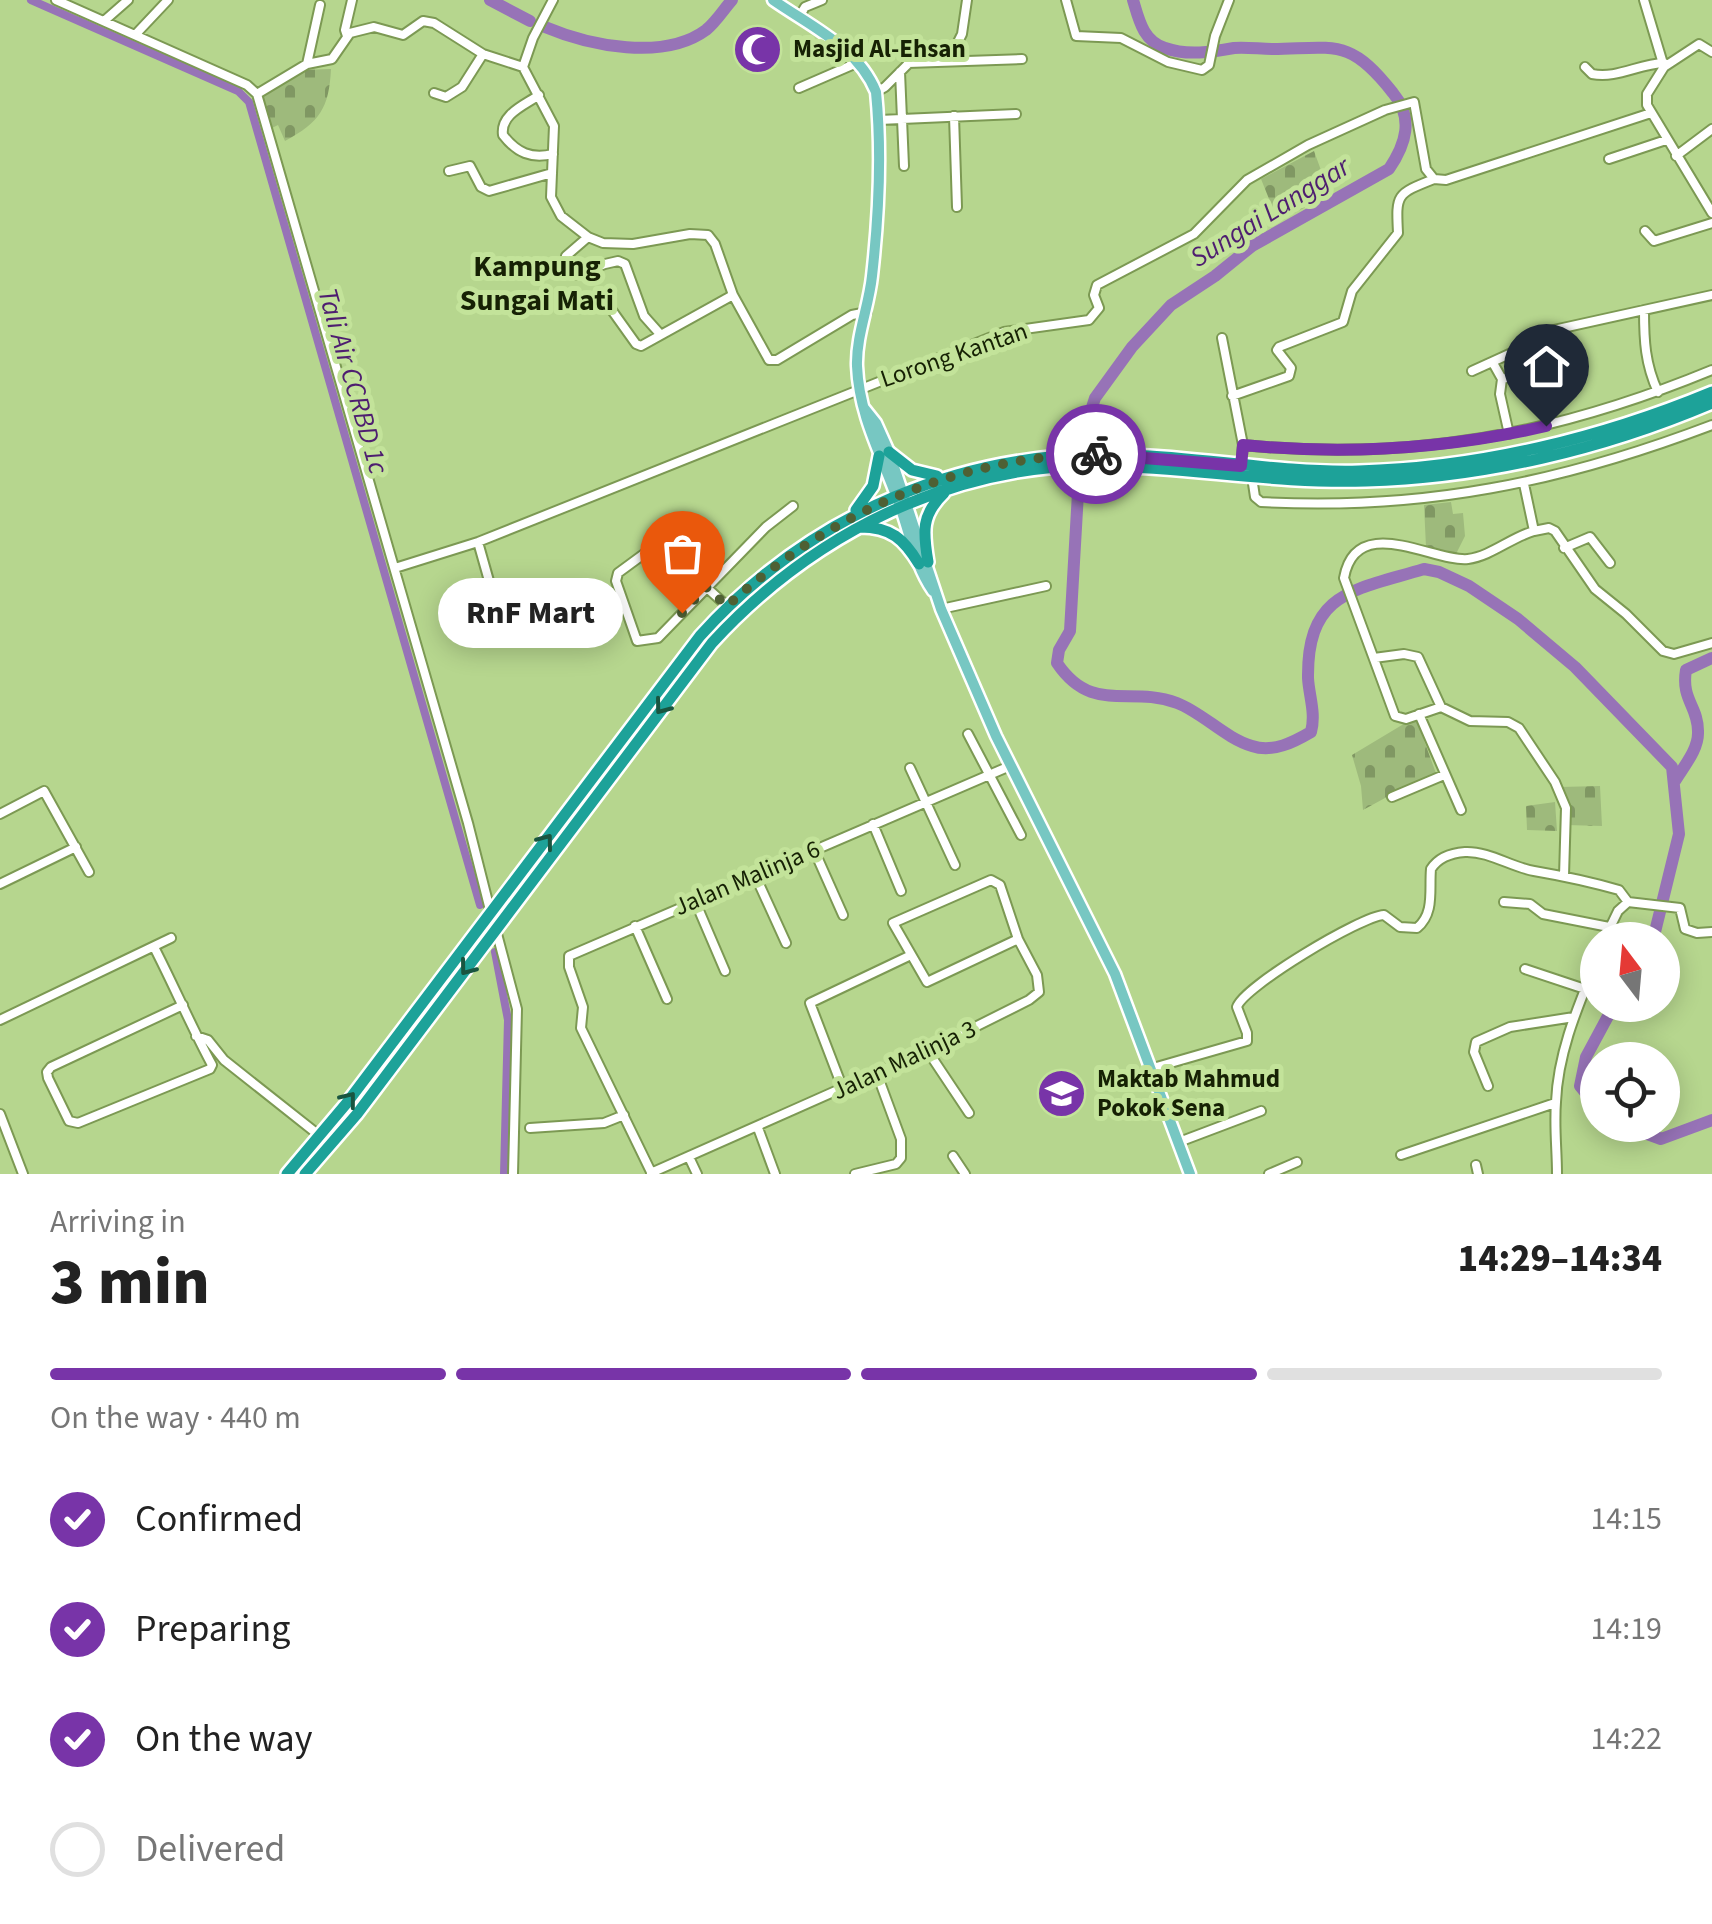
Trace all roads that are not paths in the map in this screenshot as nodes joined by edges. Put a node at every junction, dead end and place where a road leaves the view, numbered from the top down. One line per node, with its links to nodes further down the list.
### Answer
1 (56, 0): 14 (street)
2 (128, 0): 14 (street)
3 (168, 0): 15 (street)
4 (352, 0): 16 (street)
5 (553, 0): 24 (street)
6 (773, 0): 13 (main road)
7 (822, 0): 13 (street)
8 (967, 0): 22 (street)
9 (1066, 0): 10 (street)
10 (1229, 0)
11 (1644, 0): 23 (street)
12 (320, 5): 21 (street)
13 (799, 18): 20 (main road)
14 (104, 21): 15 (street)
15 (136, 35): 30 (street)
16 (347, 36): 18 (street); 21 (street)
17 (1712, 52): 23 (street)
18 (482, 54): 24 (street); 29 (street)
19 (1022, 59): 22 (street)
20 (858, 62): 27 (street); 28 (main road)
21 (307, 64): 30 (street)
22 (908, 64): 26 (street)
23 (1664, 65): 25 (street); 32 (street)
24 (523, 66): 31 (street)
25 (1585, 67)
26 (900, 72): 28 (street); 35 (street)
27 (799, 88)
28 (876, 92): 36 (main road)
29 (434, 93)
30 (257, 94): 87 (street)
31 (540, 96): 39 (street); 39 (street)
32 (1651, 112): 38 (street); 45 (street)
33 (1016, 114): 34 (street)
34 (954, 116): 35 (street); 47 (street)
35 (902, 118): 36 (street); 42 (street)
36 (878, 120): 56 (main road)
37 (1712, 129): 40 (street)
38 (1666, 140): 40 (street); 41 (street)
39 (553, 154): 44 (street)
40 (1676, 156): 46 (street)
41 (1609, 159)
42 (904, 166)
43 (449, 171): 44 (street)
44 (552, 173): 51 (street)
45 (1434, 179): 64 (street, Lorong Kantan); 67 (street)
46 (1708, 195): 48 (street)
47 (957, 207)
48 (1712, 213)
49 (1712, 223): 50 (street)
50 (1645, 231)
51 (588, 238): 54 (street); 57 (street)
52 (1712, 295): 55 (street)
53 (601, 296): 57 (street)
54 (733, 296): 56 (street); 57 (street)
55 (1644, 310): 59 (street); 65 (street)
56 (867, 312): 64 (main road)
57 (660, 334)
58 (1222, 338): 67 (street)
59 (1521, 348): 60 (street); 63 (street)
60 (1493, 362): 62 (street); 63 (street)
61 (1712, 370): 65 (street)
62 (1472, 371)
63 (1502, 380): 70 (street)
64 (860, 388): 72 (main road); 82 (street)
65 (1658, 392): 70 (street)
66 (1712, 392): 74 (highway)
67 (1232, 396): 71 (street)
68 (1712, 403): 75 (highway)
69 (1712, 425): 77 (street)
70 (1509, 434): 71 (street)
71 (1243, 445): 74 (street)
72 (884, 454): 76 (highway); 78 (main road); 80 (highway)
73 (1091, 460): 74 (highway); 75 (highway); 76 (highway)
74 (1241, 466)
75 (1252, 477): 77 (street)
76 (948, 482): 78 (highway); 85 (highway)
77 (1524, 484): 81 (street)
78 (902, 499): 80 (highway); 85 (main road)
79 (793, 506): 89 (street)
80 (856, 520): 85 (highway); 90 (highway); 124 (highway, one-way to 124)
81 (1534, 531): 84 (street); 94 (street)
82 (478, 542): 87 (street); 92 (street)
83 (652, 548): 89 (street)
84 (1564, 548): 86 (street); 93 (street)
85 (924, 563): 91 (main road)
86 (1610, 563)
87 (396, 568): 119 (street)
88 (1046, 586): 91 (street)
89 (706, 587): 90 (street)
90 (727, 606): 119 (highway, one-way to 90)
91 (941, 609): 98 (main road)
92 (480, 612)
93 (1712, 642)
94 (1374, 658): 95 (street); 96 (street)
95 (1441, 707): 96 (street); 113 (street)
96 (1419, 714): 100 (street)
97 (968, 734): 101 (street)
98 (1010, 766): 101 (street, Jalan Malinja 6); 141 (main road)
99 (910, 768): 103 (street)
100 (1444, 774): 102 (street); 104 (street)
101 (990, 775): 103 (street, Jalan Malinja 6); 107 (street)
102 (1392, 797)
103 (926, 801): 106 (street, Jalan Malinja 6); 110 (street)
104 (1461, 810)
105 (0, 814): 108 (street)
106 (873, 824): 109 (street, Jalan Malinja 6); 115 (street)
107 (1021, 835)
108 (76, 847): 111 (street); 114 (street)
109 (814, 850): 112 (street, Jalan Malinja 6); 120 (street)
110 (956, 865)
111 (89, 872)
112 (755, 876): 116 (street, Jalan Malinja 6); 128 (street)
113 (1564, 876): 118 (street); 141 (street)
114 (0, 884)
115 (902, 891)
116 (695, 902): 123 (street, Jalan Malinja 6); 132 (street)
117 (1504, 902): 121 (street)
118 (1633, 902): 122 (street); 125 (street)
119 (491, 914): 152 (highway, one-way to 119)
120 (843, 916)
121 (1584, 922)
122 (1612, 922)
123 (634, 926): 134 (street); 149 (street, Jalan Malinja 6)
124 (496, 930): 158 (highway, one-way to 158); 162 (street)
125 (1712, 932)
126 (171, 938): 129 (street)
127 (1018, 939): 130 (street); 130 (street, Jalan Malinja 3); 140 (street, Jalan Malinja 3)
128 (786, 944)
129 (154, 947): 136 (street); 138 (street)
130 (911, 955): 144 (street)
131 (1525, 970): 133 (street)
132 (726, 971)
133 (1580, 987)
134 (667, 999)
135 (1580, 1002): 137 (street)
136 (183, 1005): 139 (street); 139 (street)
137 (1574, 1017): 143 (street); 145 (street)
138 (0, 1020)
139 (196, 1036): 152 (street)
140 (928, 1050): 142 (street, Jalan Malinja 3); 147 (street)
141 (1153, 1068): 153 (main road)
142 (877, 1074): 144 (street, Jalan Malinja 3); 165 (street)
143 (1488, 1086)
144 (843, 1089): 151 (street, Jalan Malinja 3)
145 (1556, 1103): 154 (street); 169 (street)
146 (1261, 1110): 153 (street)
147 (970, 1113)
148 (0, 1114): 160 (street)
149 (624, 1115): 150 (street); 159 (street)
150 (530, 1128)
151 (758, 1128): 156 (street, Jalan Malinja 3); 164 (street)
152 (320, 1136): 161 (highway)
153 (1179, 1142): 167 (main road)
154 (1401, 1155)
155 (953, 1156): 166 (street)
156 (689, 1157): 159 (street, Jalan Malinja 3); 163 (street)
157 (1297, 1162): 168 (street)
158 (310, 1171)
159 (652, 1173)
160 (23, 1174)
161 (287, 1174)
162 (514, 1174)
163 (697, 1174)
164 (776, 1174)
165 (855, 1174)
166 (965, 1174)
167 (1190, 1174)
168 (1269, 1174)
169 (1557, 1174)

